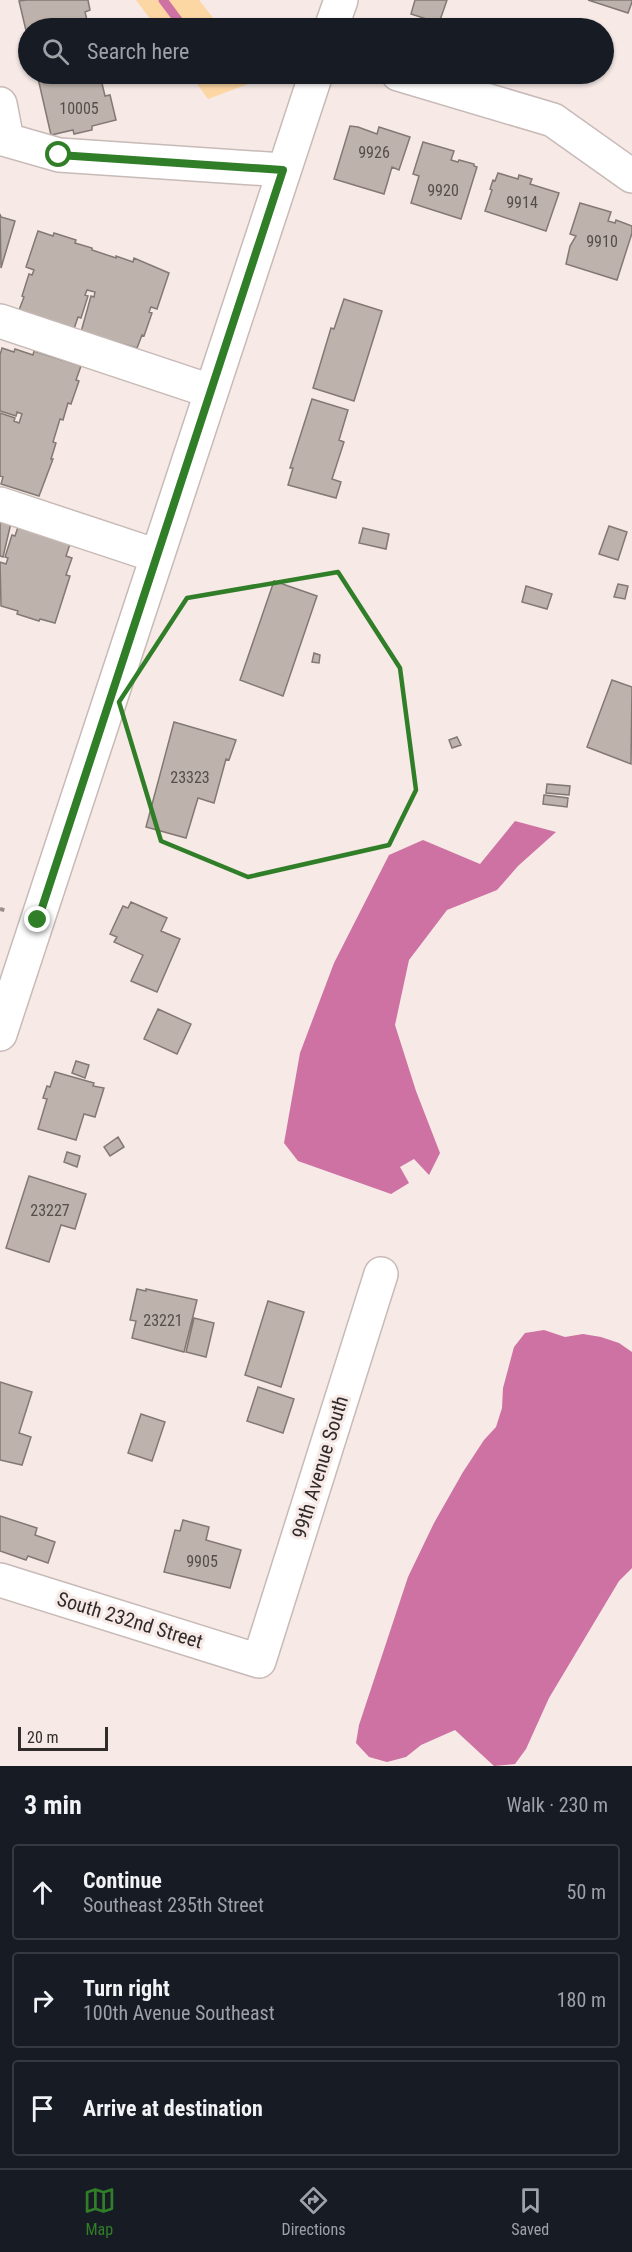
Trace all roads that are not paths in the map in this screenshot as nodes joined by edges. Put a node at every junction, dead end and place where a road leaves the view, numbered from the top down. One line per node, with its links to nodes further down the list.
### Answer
1 (340, 0): 2 (street)
2 (334, 18)
3 (313, 84): 7 (street)
4 (432, 84): 8 (street)
5 (0, 104): 6 (street)
6 (4, 139): 7 (street)
7 (283, 170): 10 (street)
8 (632, 176)
9 (0, 321): 10 (street)
10 (210, 391): 12 (street)
11 (0, 504): 12 (street)
12 (157, 556): 13 (street)
13 (0, 1034)
14 (381, 1274): 16 (street, 99th Avenue South)
15 (0, 1580): 16 (street, South 232nd Street)
16 (260, 1661)

